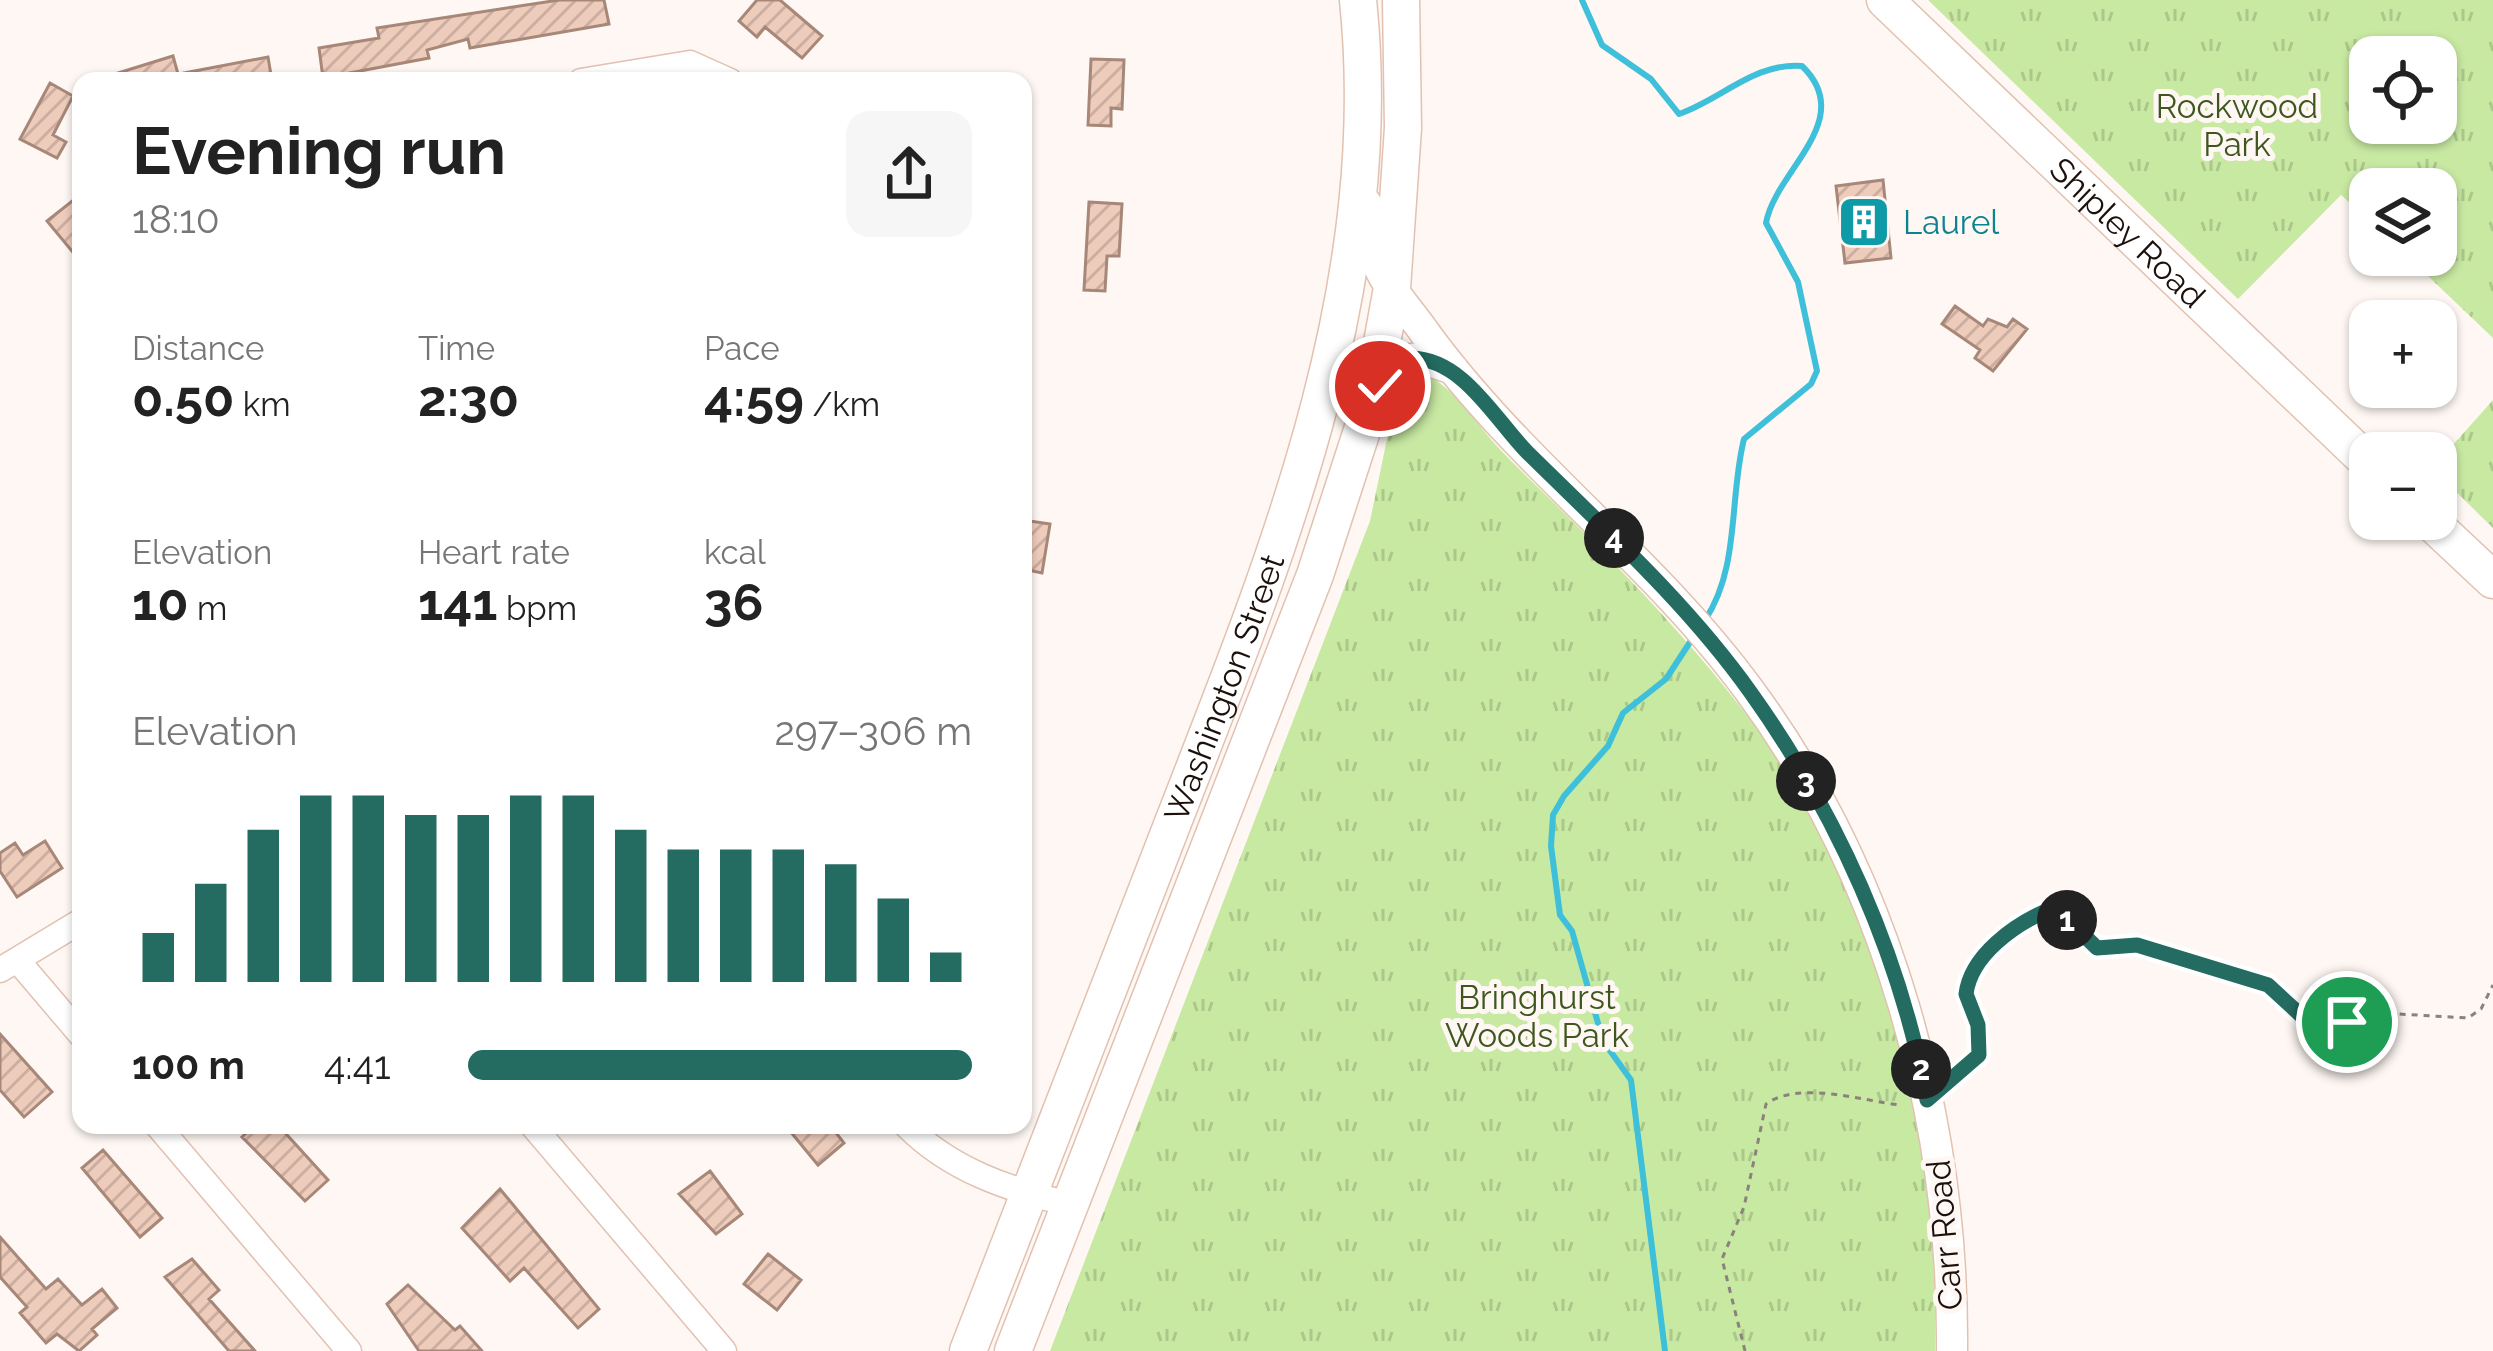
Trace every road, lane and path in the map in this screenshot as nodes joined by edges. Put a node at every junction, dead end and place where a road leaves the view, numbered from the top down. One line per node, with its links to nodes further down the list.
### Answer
1 (1358, 0): 6 (main road, Washington Street)
2 (1401, 0): 7 (main road, Washington Street)
3 (1885, 0): 11 (main road, Shipley Road)
4 (635, 72): 5 (street)
5 (710, 72)
6 (1365, 107): 7 (street, Carr Road); 8 (main road, Washington Street)
7 (1399, 308): 8 (street); 9 (street, Carr Road); 10 (main road, Washington Street)
8 (1330, 367): 22 (main road, Washington Street)
9 (1454, 370): 10 (street); 18 (street, Carr Road)
10 (1371, 403): 23 (main road, Washington Street)
11 (2349, 444)
12 (2450, 540): 13 (main road)
13 (2493, 580)
14 (72, 926): 15 (street)
15 (9, 965): 17 (street)
16 (2493, 985): 18 (path)
17 (72, 1026)
18 (1927, 1100): 28 (path); 29 (street, Carr Road)
19 (165, 1134): 24 (street)
20 (540, 1134): 25 (street)
21 (915, 1134): 22 (street)
22 (1029, 1195): 23 (street); 26 (main road, Washington Street)
23 (1070, 1204): 27 (main road, Washington Street)
24 (349, 1351)
25 (724, 1351)
26 (968, 1351)
27 (1013, 1351)
28 (1745, 1351)
29 (1952, 1351)

